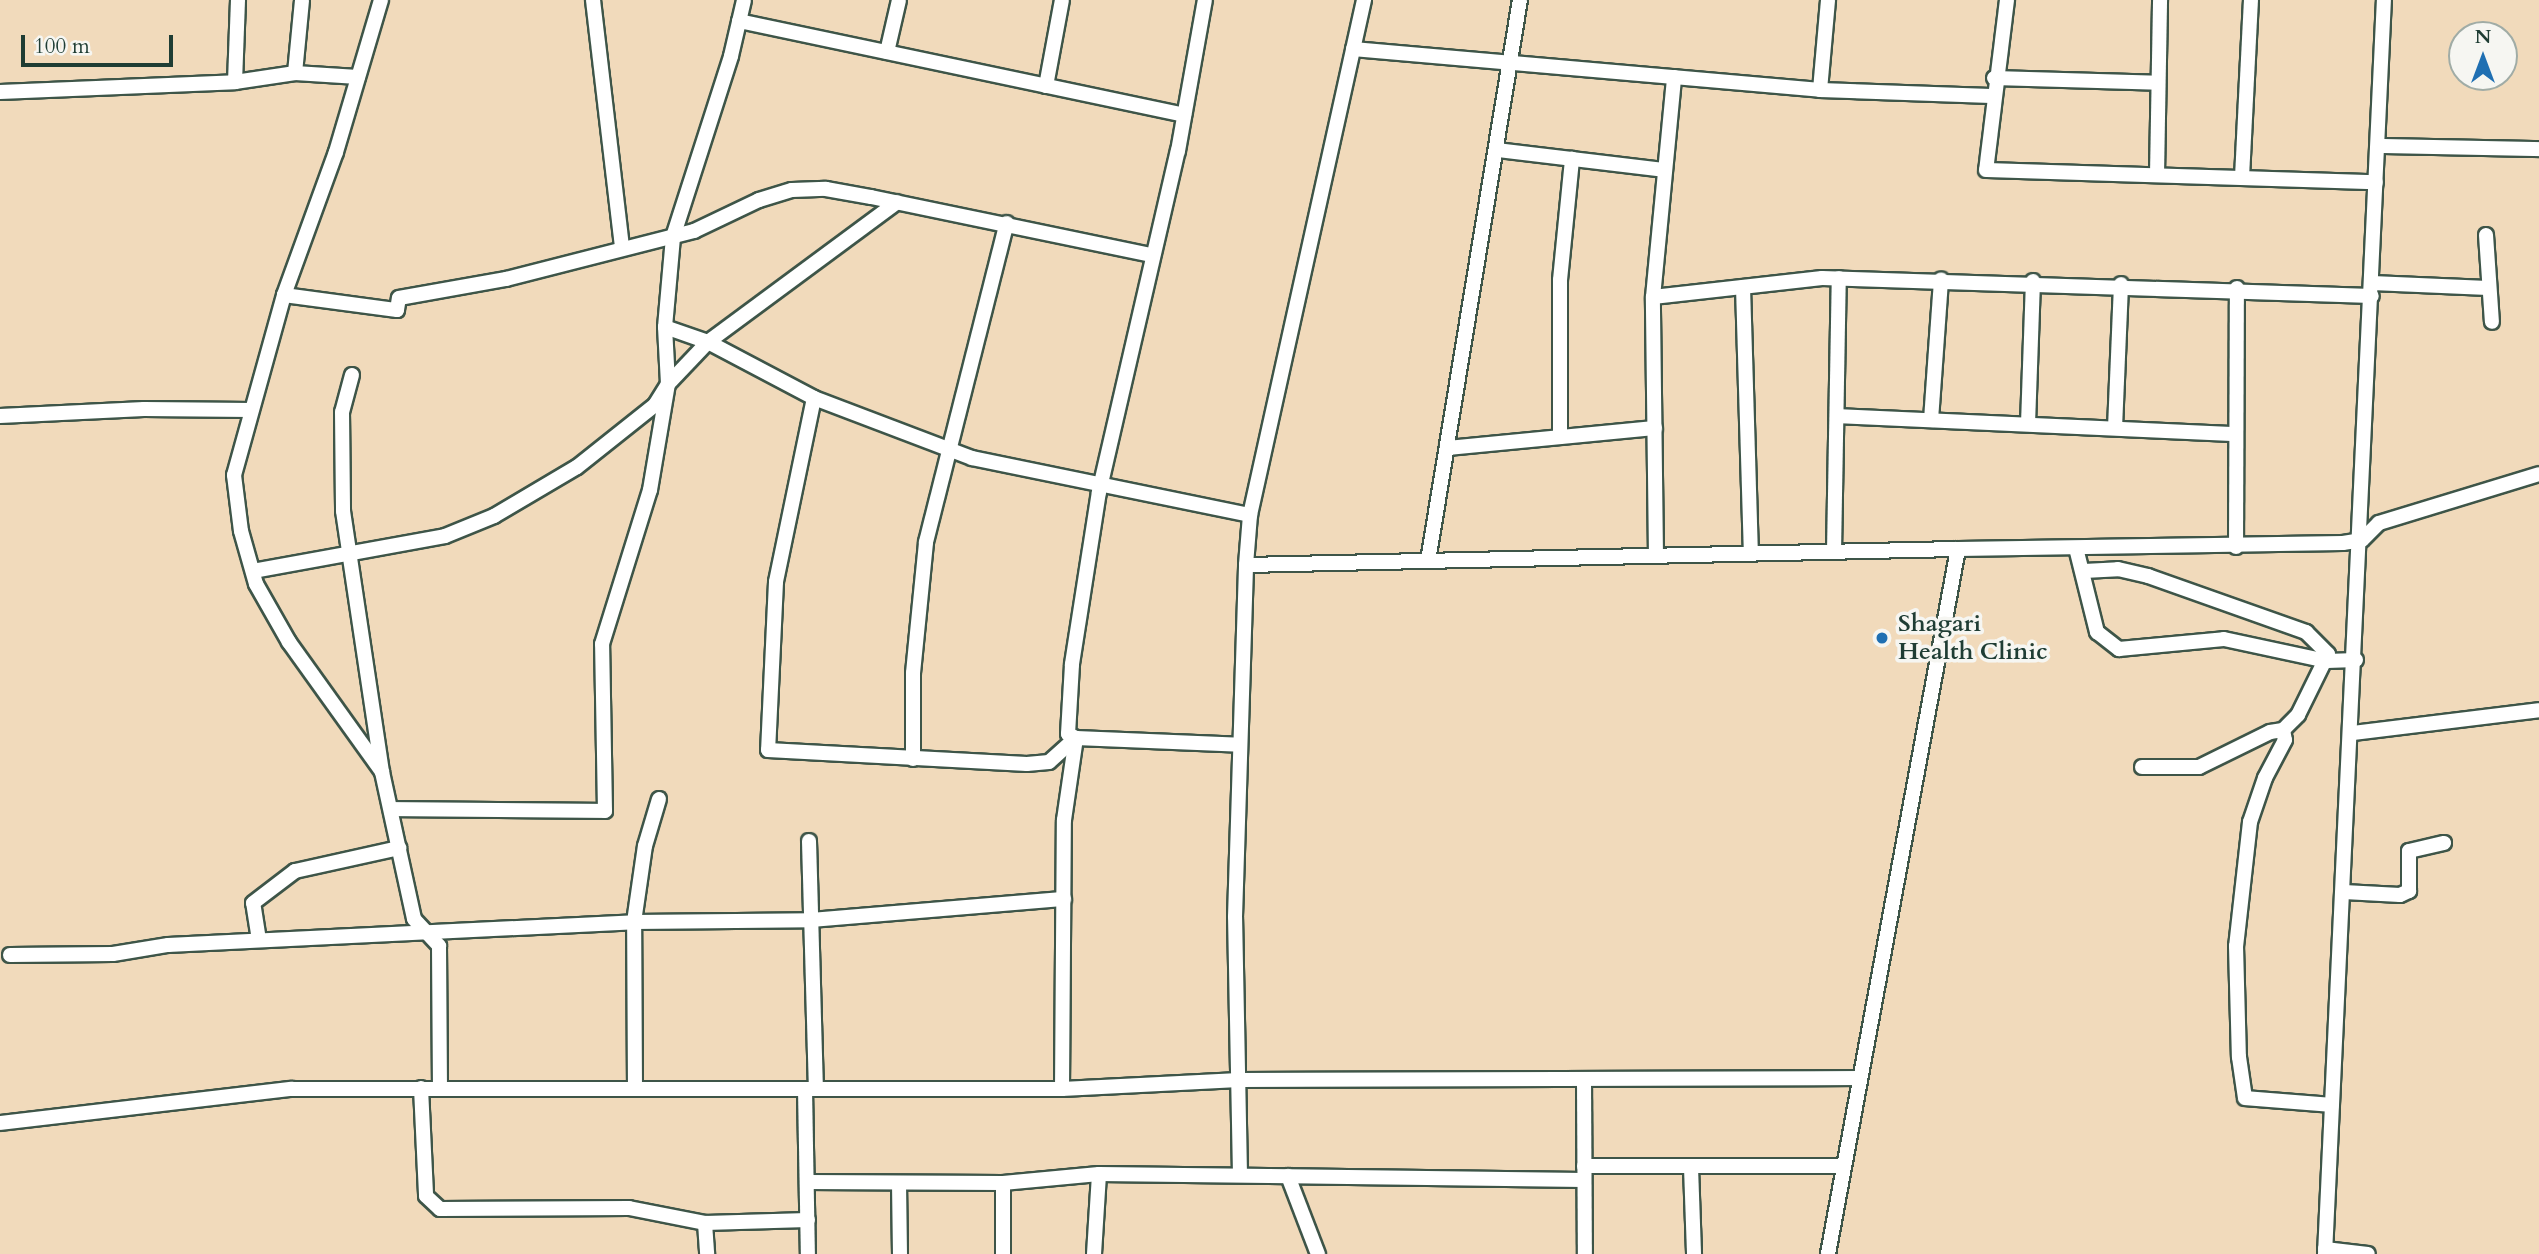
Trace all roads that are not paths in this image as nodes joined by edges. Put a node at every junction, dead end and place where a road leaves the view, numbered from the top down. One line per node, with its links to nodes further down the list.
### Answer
1 (238, 0): 24 (street)
2 (302, 0): 20 (street)
3 (381, 0): 21 (street)
4 (593, 0): 43 (street)
5 (744, 0): 16 (street)
6 (899, 0): 18 (street)
7 (1062, 0): 26 (street)
8 (1205, 0): 30 (street)
9 (1364, 0): 17 (street)
10 (1520, 0): 19 (street)
11 (1828, 0): 27 (street)
12 (2007, 0): 23 (street)
13 (2160, 0): 25 (street)
14 (2250, 0): 37 (street)
15 (2384, 0): 31 (street)
16 (739, 21): 18 (street); 42 (street)
17 (1353, 49): 19 (street); 74 (street)
18 (887, 52): 26 (street)
19 (1512, 62): 22 (street); 33 (street)
20 (295, 73): 21 (street); 24 (street)
21 (358, 77): 53 (street)
22 (1674, 77): 27 (street); 35 (street)
23 (1994, 78): 25 (street); 29 (street)
24 (235, 82): 28 (street)
25 (2158, 83): 36 (street)
26 (1046, 86): 30 (street)
27 (1820, 90): 29 (street)
28 (0, 92)
29 (1992, 96): 36 (street)
30 (1184, 114): 44 (street)
31 (2378, 146): 32 (street); 38 (street)
32 (2539, 149)
33 (1497, 150): 34 (street); 70 (street)
34 (1572, 159): 35 (street); 69 (street)
35 (1665, 170): 54 (street)
36 (2157, 175): 37 (street)
37 (2242, 177): 38 (street)
38 (2376, 182): 52 (street)
39 (897, 202): 40 (street); 42 (street); 57 (street)
40 (1007, 223): 44 (street); 71 (street)
41 (2486, 234): 51 (street)
42 (673, 237): 43 (street); 56 (street)
43 (622, 248): 53 (street)
44 (1151, 256): 73 (street)
45 (1839, 278): 46 (street); 49 (street); 63 (street)
46 (1941, 279): 47 (street); 64 (street)
47 (2033, 281): 48 (street); 65 (street)
48 (2121, 285): 50 (street); 67 (street)
49 (1743, 286): 54 (street); 81 (street)
50 (2236, 288): 52 (street); 68 (street)
51 (2488, 288): 52 (street); 55 (street)
52 (2372, 289): 75 (street)
53 (285, 295): 61 (street)
54 (1653, 297): 66 (street)
55 (2492, 322)
56 (665, 327): 57 (street); 59 (street)
57 (708, 342): 59 (street); 60 (street)
58 (352, 375): 79 (street)
59 (668, 384): 79 (street); 98 (street)
60 (814, 398): 71 (street); 94 (street)
61 (251, 410): 62 (street); 85 (street)
62 (0, 416)
63 (1837, 416): 64 (street); 80 (street)
64 (1931, 420): 65 (street)
65 (2028, 424): 67 (street)
66 (1654, 428): 69 (street); 82 (street)
67 (2115, 428): 68 (street)
68 (2236, 433): 76 (street)
69 (1560, 437): 70 (street)
70 (1447, 448): 83 (street)
71 (947, 449): 73 (street); 94 (street)
72 (2539, 474): 75 (street)
73 (1102, 481): 74 (street); 92 (street)
74 (1250, 515): 84 (street)
75 (2362, 540): 76 (street); 87 (street)
76 (2236, 547): 77 (street)
77 (2076, 548): 78 (street); 86 (street)
78 (1958, 549): 80 (street); 109 (street)
79 (351, 552): 85 (street); 96 (street)
80 (1835, 552): 81 (street)
81 (1751, 554): 82 (street)
82 (1656, 556): 83 (street)
83 (1428, 561): 84 (street)
84 (1246, 565): 93 (street)
85 (253, 571): 96 (street)
86 (2084, 571): 88 (street); 88 (street)
87 (2356, 660): 88 (street); 91 (street)
88 (2327, 661): 90 (street)
89 (2539, 710): 91 (street)
90 (2283, 730): 95 (street); 117 (street)
91 (2353, 733): 102 (street)
92 (1076, 738): 93 (street); 94 (street); 103 (street)
93 (1240, 746): 110 (street)
94 (913, 759)
95 (2142, 767)
96 (382, 772): 98 (street)
97 (659, 799): 105 (street)
98 (391, 809): 101 (street)
99 (809, 841): 104 (street)
100 (2444, 843): 102 (street)
101 (399, 848): 106 (street); 107 (street)
102 (2344, 892): 117 (street)
103 (1064, 899): 104 (street); 116 (street)
104 (812, 920): 105 (street); 115 (street)
105 (634, 922): 106 (street); 114 (street)
106 (428, 932): 107 (street); 113 (street)
107 (259, 940): 108 (street)
108 (10, 956)
109 (1860, 1078): 111 (street); 119 (street)
110 (1239, 1080): 111 (street); 116 (street); 123 (street)
111 (1584, 1081): 121 (street)
112 (421, 1088): 113 (street); 118 (street); 129 (street)
113 (440, 1088): 114 (street)
114 (635, 1088): 115 (street)
115 (811, 1088): 116 (street); 125 (street)
116 (1062, 1089)
117 (2332, 1105): 130 (street)
118 (0, 1123)
119 (1844, 1166): 120 (street); 139 (street)
120 (1691, 1167): 121 (street); 138 (street)
121 (1584, 1173): 124 (street); 137 (street)
122 (1099, 1174): 123 (street); 127 (street); 135 (street)
123 (1240, 1175): 124 (street)
124 (1288, 1175): 136 (street)
125 (807, 1182): 126 (street); 128 (street)
126 (899, 1183): 127 (street); 133 (street)
127 (1003, 1183): 134 (street)
128 (808, 1220): 129 (street); 132 (street)
129 (705, 1223): 131 (street)
130 (2325, 1252): 140 (street)
131 (706, 1254)
132 (808, 1254)
133 (900, 1254)
134 (1003, 1254)
135 (1094, 1254)
136 (1318, 1254)
137 (1585, 1254)
138 (1694, 1254)
139 (1828, 1254)
140 (2368, 1254)

